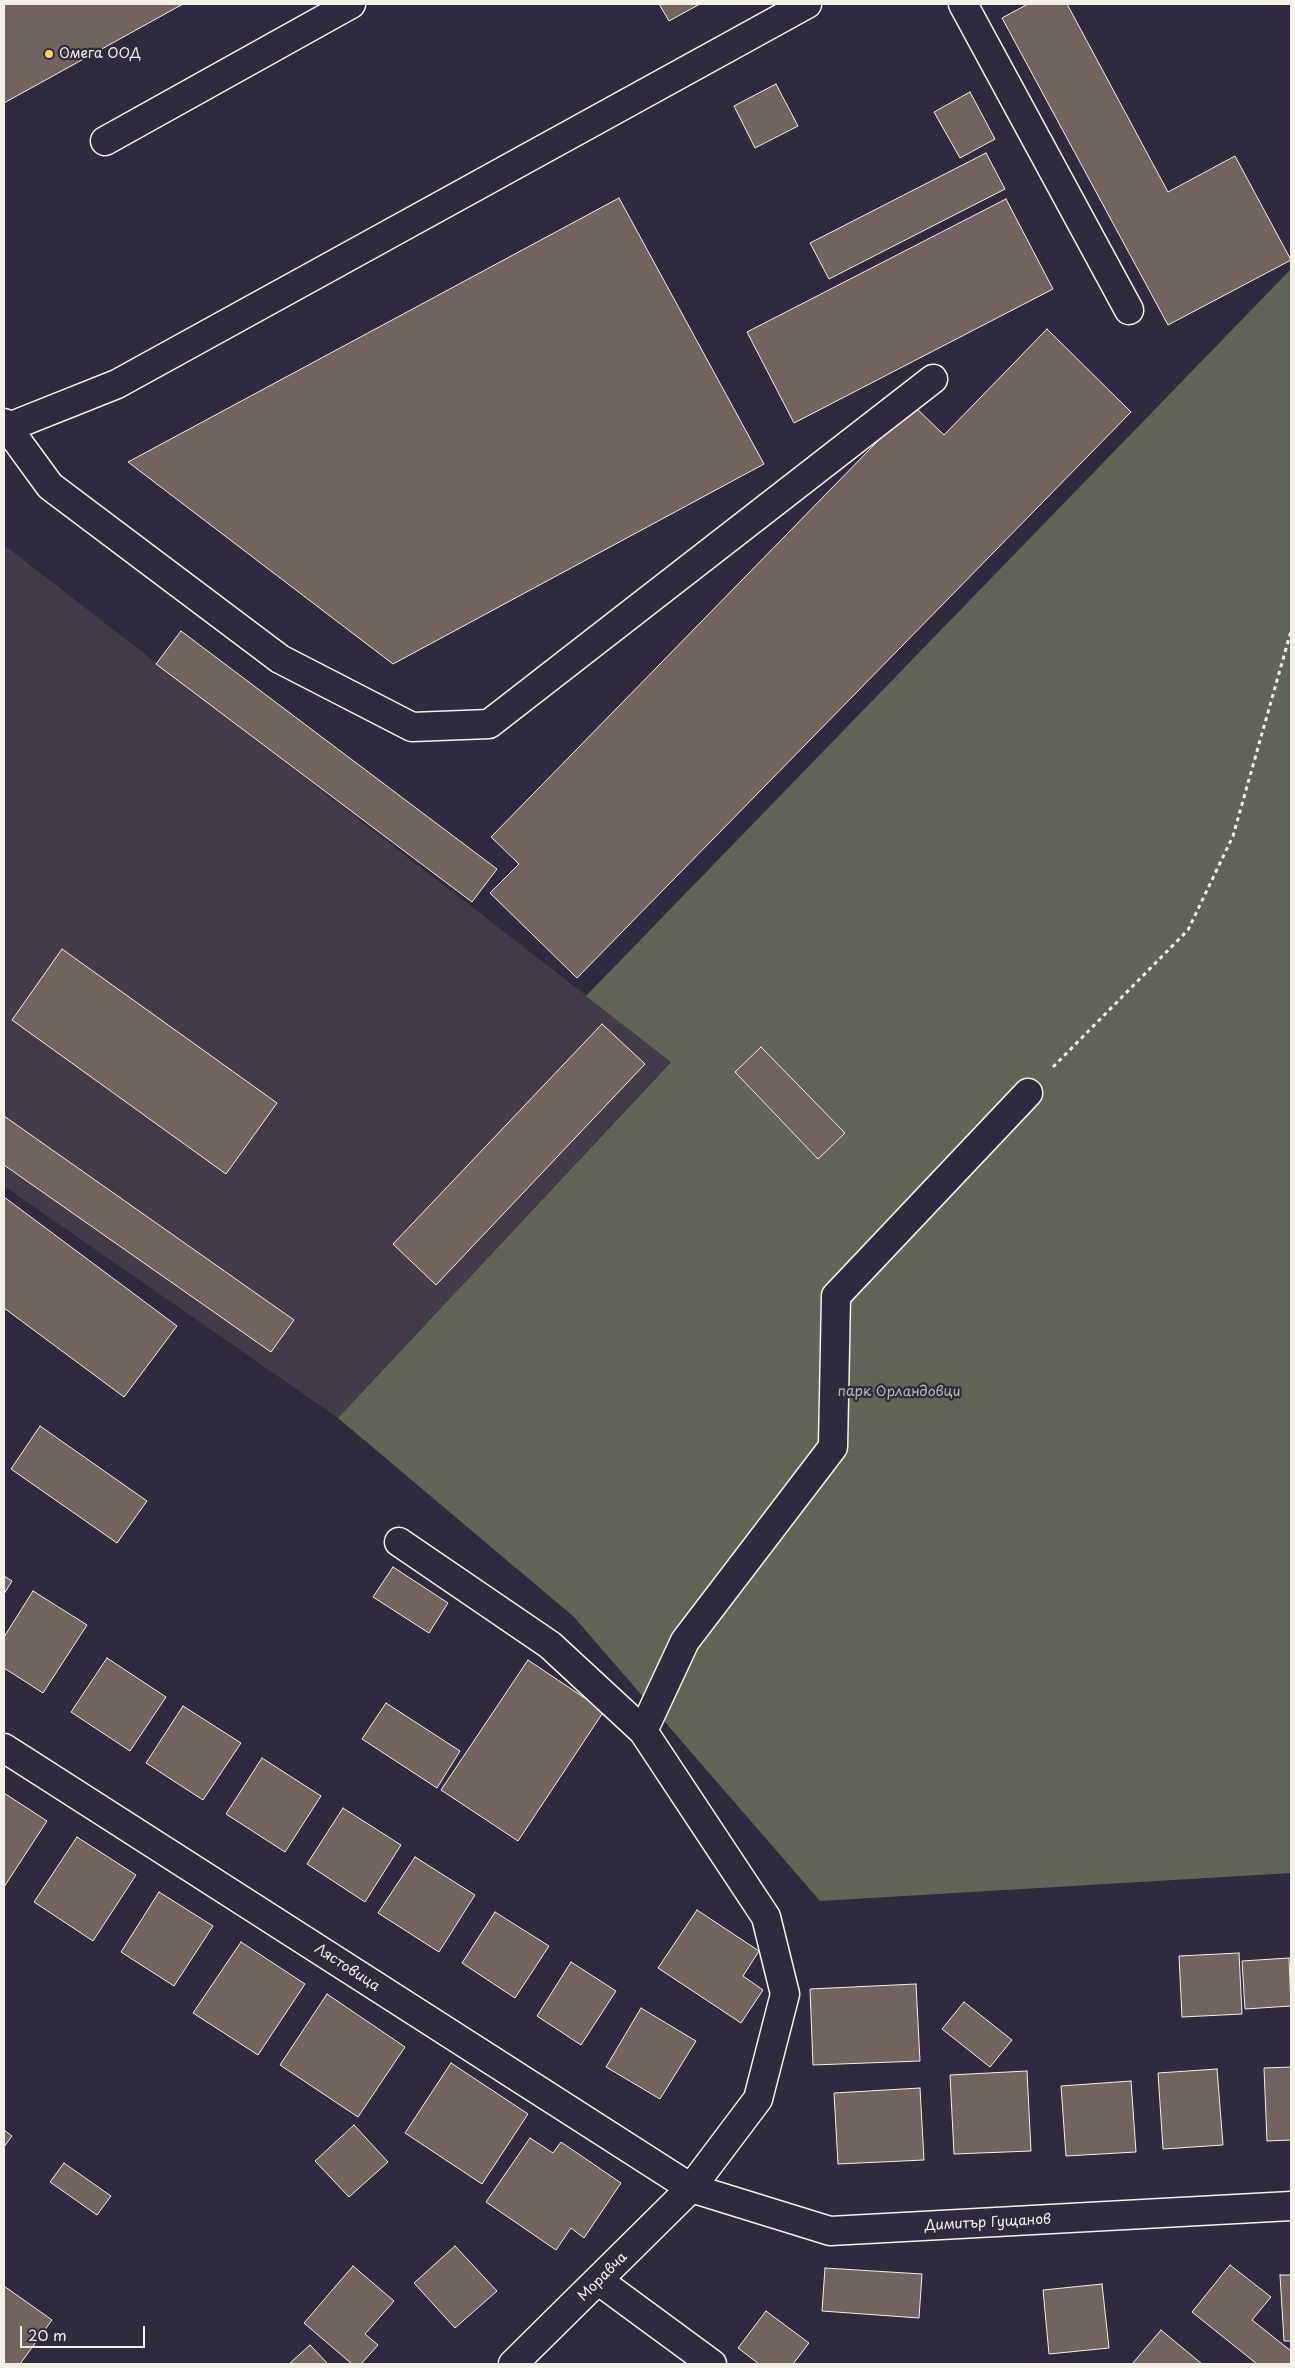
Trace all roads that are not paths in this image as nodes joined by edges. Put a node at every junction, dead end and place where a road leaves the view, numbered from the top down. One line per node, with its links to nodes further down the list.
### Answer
1 (351, 4): 4 (street)
2 (807, 4): 7 (street)
3 (964, 4): 5 (street)
4 (105, 141)
5 (1129, 310)
6 (933, 379): 7 (street)
7 (5, 427)
8 (1028, 1093): 10 (street)
9 (399, 1542): 10 (street, Моравча)
10 (643, 1731): 12 (street, Моравча)
11 (4, 1748): 12 (street, Лястовица)
12 (691, 2188): 13 (street, Димитър Гущанов); 14 (street, Моравча)
13 (1291, 2206)
14 (599, 2282): 15 (street, Моравча); 16 (street)
15 (513, 2364)
16 (712, 2364)

